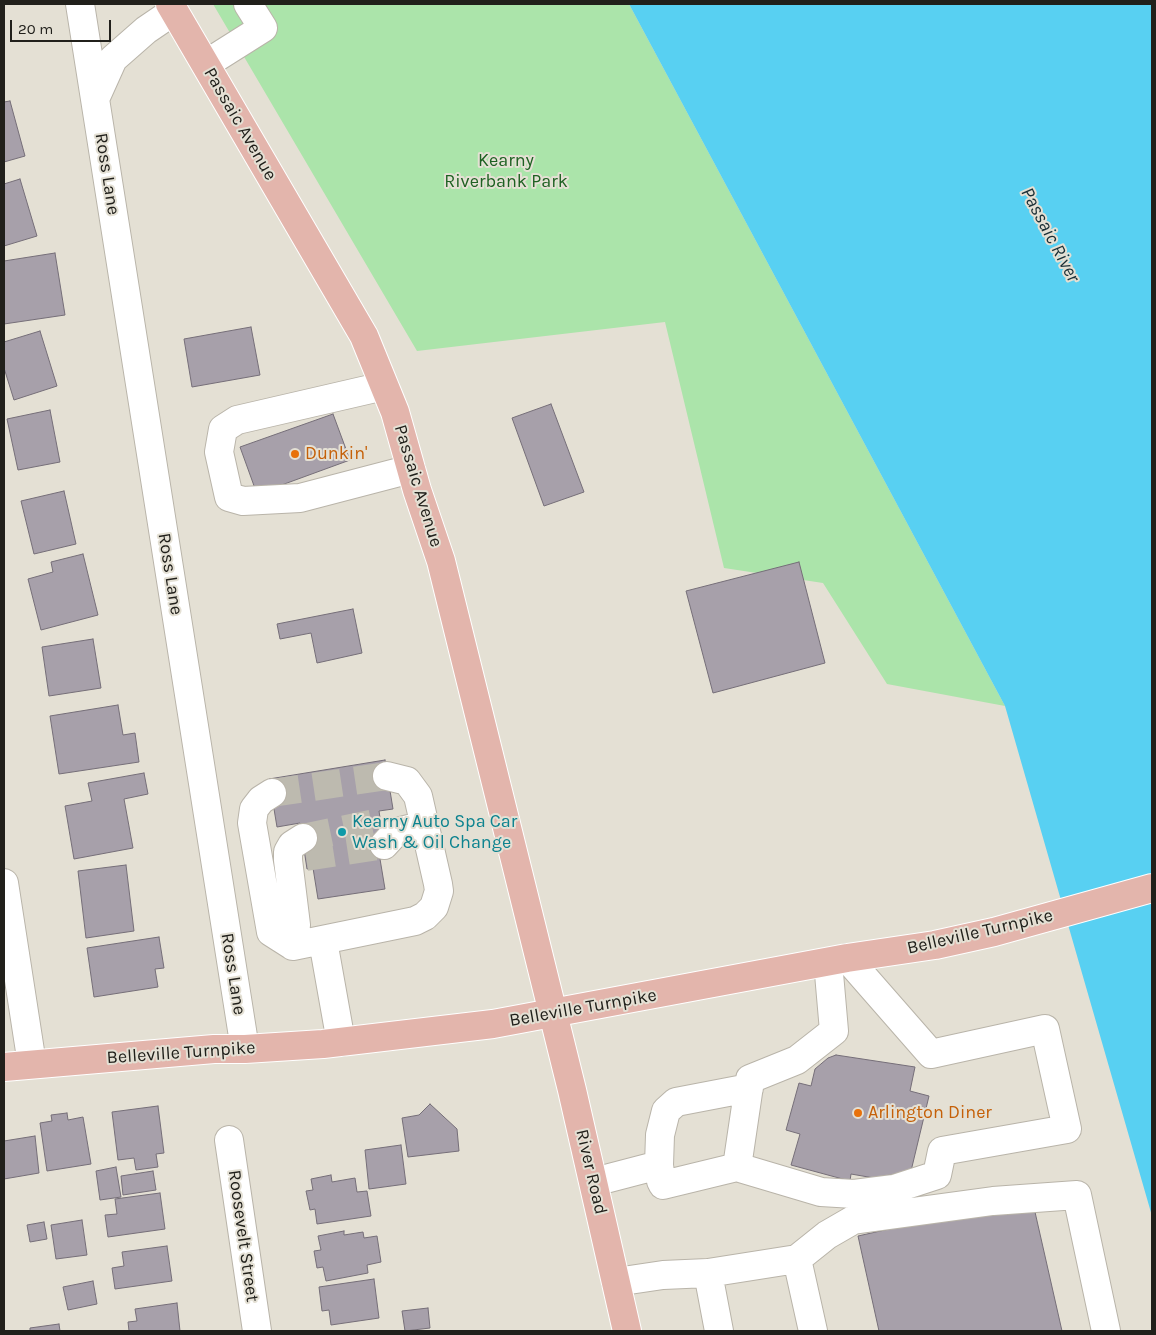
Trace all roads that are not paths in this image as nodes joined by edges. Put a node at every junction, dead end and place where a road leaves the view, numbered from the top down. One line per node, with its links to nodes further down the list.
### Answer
1 (80, 4): 5 (street, Ross Lane)
2 (248, 4): 4 (street)
3 (172, 7): 4 (main road, Passaic Avenue); 5 (street)
4 (206, 64): 6 (main road, Passaic Avenue)
5 (95, 99): 20 (street, Ross Lane)
6 (384, 386): 7 (main road, Passaic Avenue); 7 (street)
7 (411, 469): 18 (main road, Passaic Avenue)
8 (387, 776): 10 (street)
9 (272, 793): 16 (street)
10 (425, 826): 11 (street); 15 (street)
11 (387, 833)
12 (299, 852): 16 (street)
13 (4, 882): 21 (street)
14 (1152, 888): 17 (main road, Belleville Turnpike)
15 (323, 941): 16 (street); 19 (street)
16 (293, 946)
17 (838, 960): 18 (main road, Belleville Turnpike); 23 (street); 26 (street)
18 (553, 1013): 19 (main road, Belleville Turnpike); 27 (main road, River Road)
19 (341, 1042): 20 (main road, Belleville Turnpike)
20 (245, 1049): 21 (main road, Belleville Turnpike)
21 (32, 1064): 22 (main road, Belleville Turnpike)
22 (4, 1067)
23 (749, 1088): 25 (street); 26 (street)
24 (229, 1140): 31 (street, Roosevelt Street)
25 (659, 1166): 26 (street); 27 (street)
26 (737, 1167)
27 (594, 1182): 30 (main road, River Road)
28 (797, 1259): 29 (street); 34 (street); 35 (street)
29 (708, 1273): 30 (street); 33 (street)
30 (616, 1282): 32 (main road, River Road)
31 (257, 1331)
32 (626, 1331)
33 (719, 1331)
34 (813, 1331)
35 (1106, 1331)

